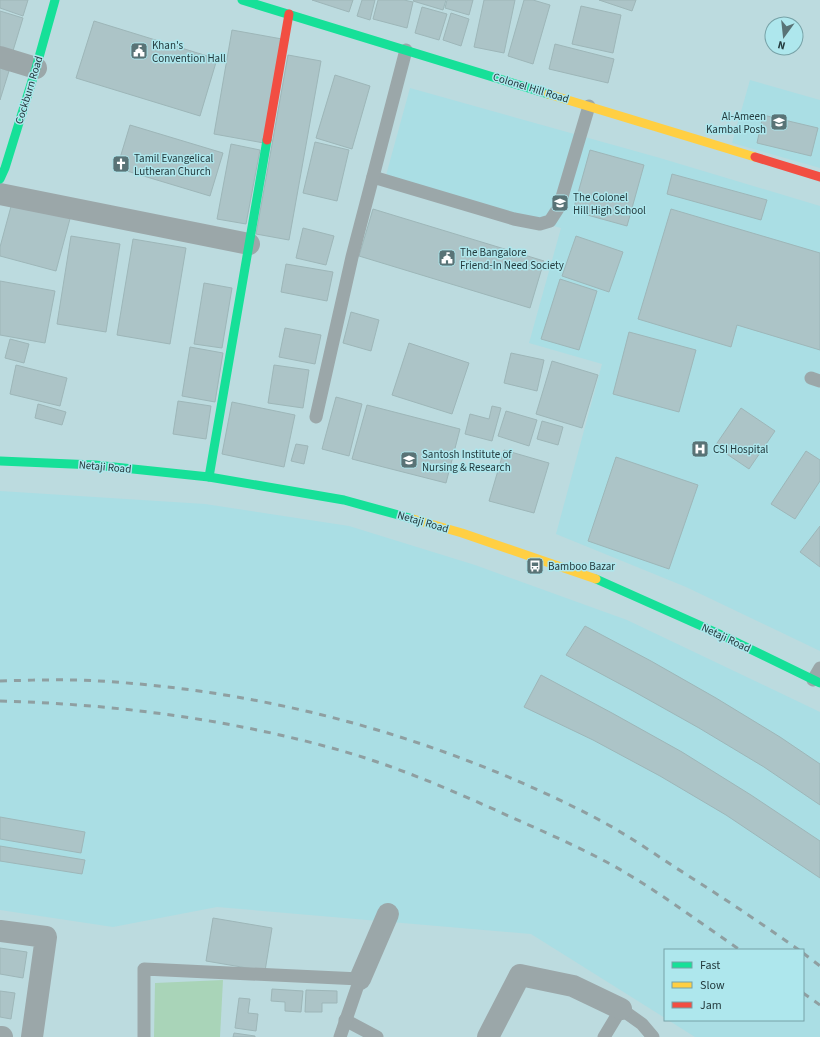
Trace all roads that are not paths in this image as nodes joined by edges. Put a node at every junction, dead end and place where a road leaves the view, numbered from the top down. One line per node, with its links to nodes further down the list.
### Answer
1 (55, 0): 6 (street, Cockburn Road)
2 (242, 0): 3 (street, Colonel Hill Road)
3 (289, 14): 4 (street, Colonel Hill Road); 12 (street)
4 (406, 50): 7 (street, Colonel Hill Road); 8 (lane)
5 (0, 57): 6 (street)
6 (36, 68): 10 (street, Cockburn Road)
7 (589, 106): 8 (lane); 9 (street, Colonel Hill Road)
8 (373, 177): 13 (lane)
9 (820, 177)
10 (0, 179)
11 (0, 194): 12 (street)
12 (249, 244): 15 (street)
13 (316, 418)
14 (0, 461): 15 (street, Netaji Road)
15 (210, 477): 17 (street, Netaji Road)
16 (820, 668): 17 (lane)
17 (816, 682)
18 (388, 914): 20 (street)
19 (0, 931): 23 (street)
20 (360, 979): 22 (lane); 24 (lane)
21 (621, 1009): 27 (street); 28 (lane); 29 (lane)
22 (345, 1020): 25 (lane); 26 (lane)
23 (32, 1037)
24 (144, 1037)
25 (340, 1037)
26 (377, 1037)
27 (488, 1037)
28 (604, 1037)
29 (653, 1037)

